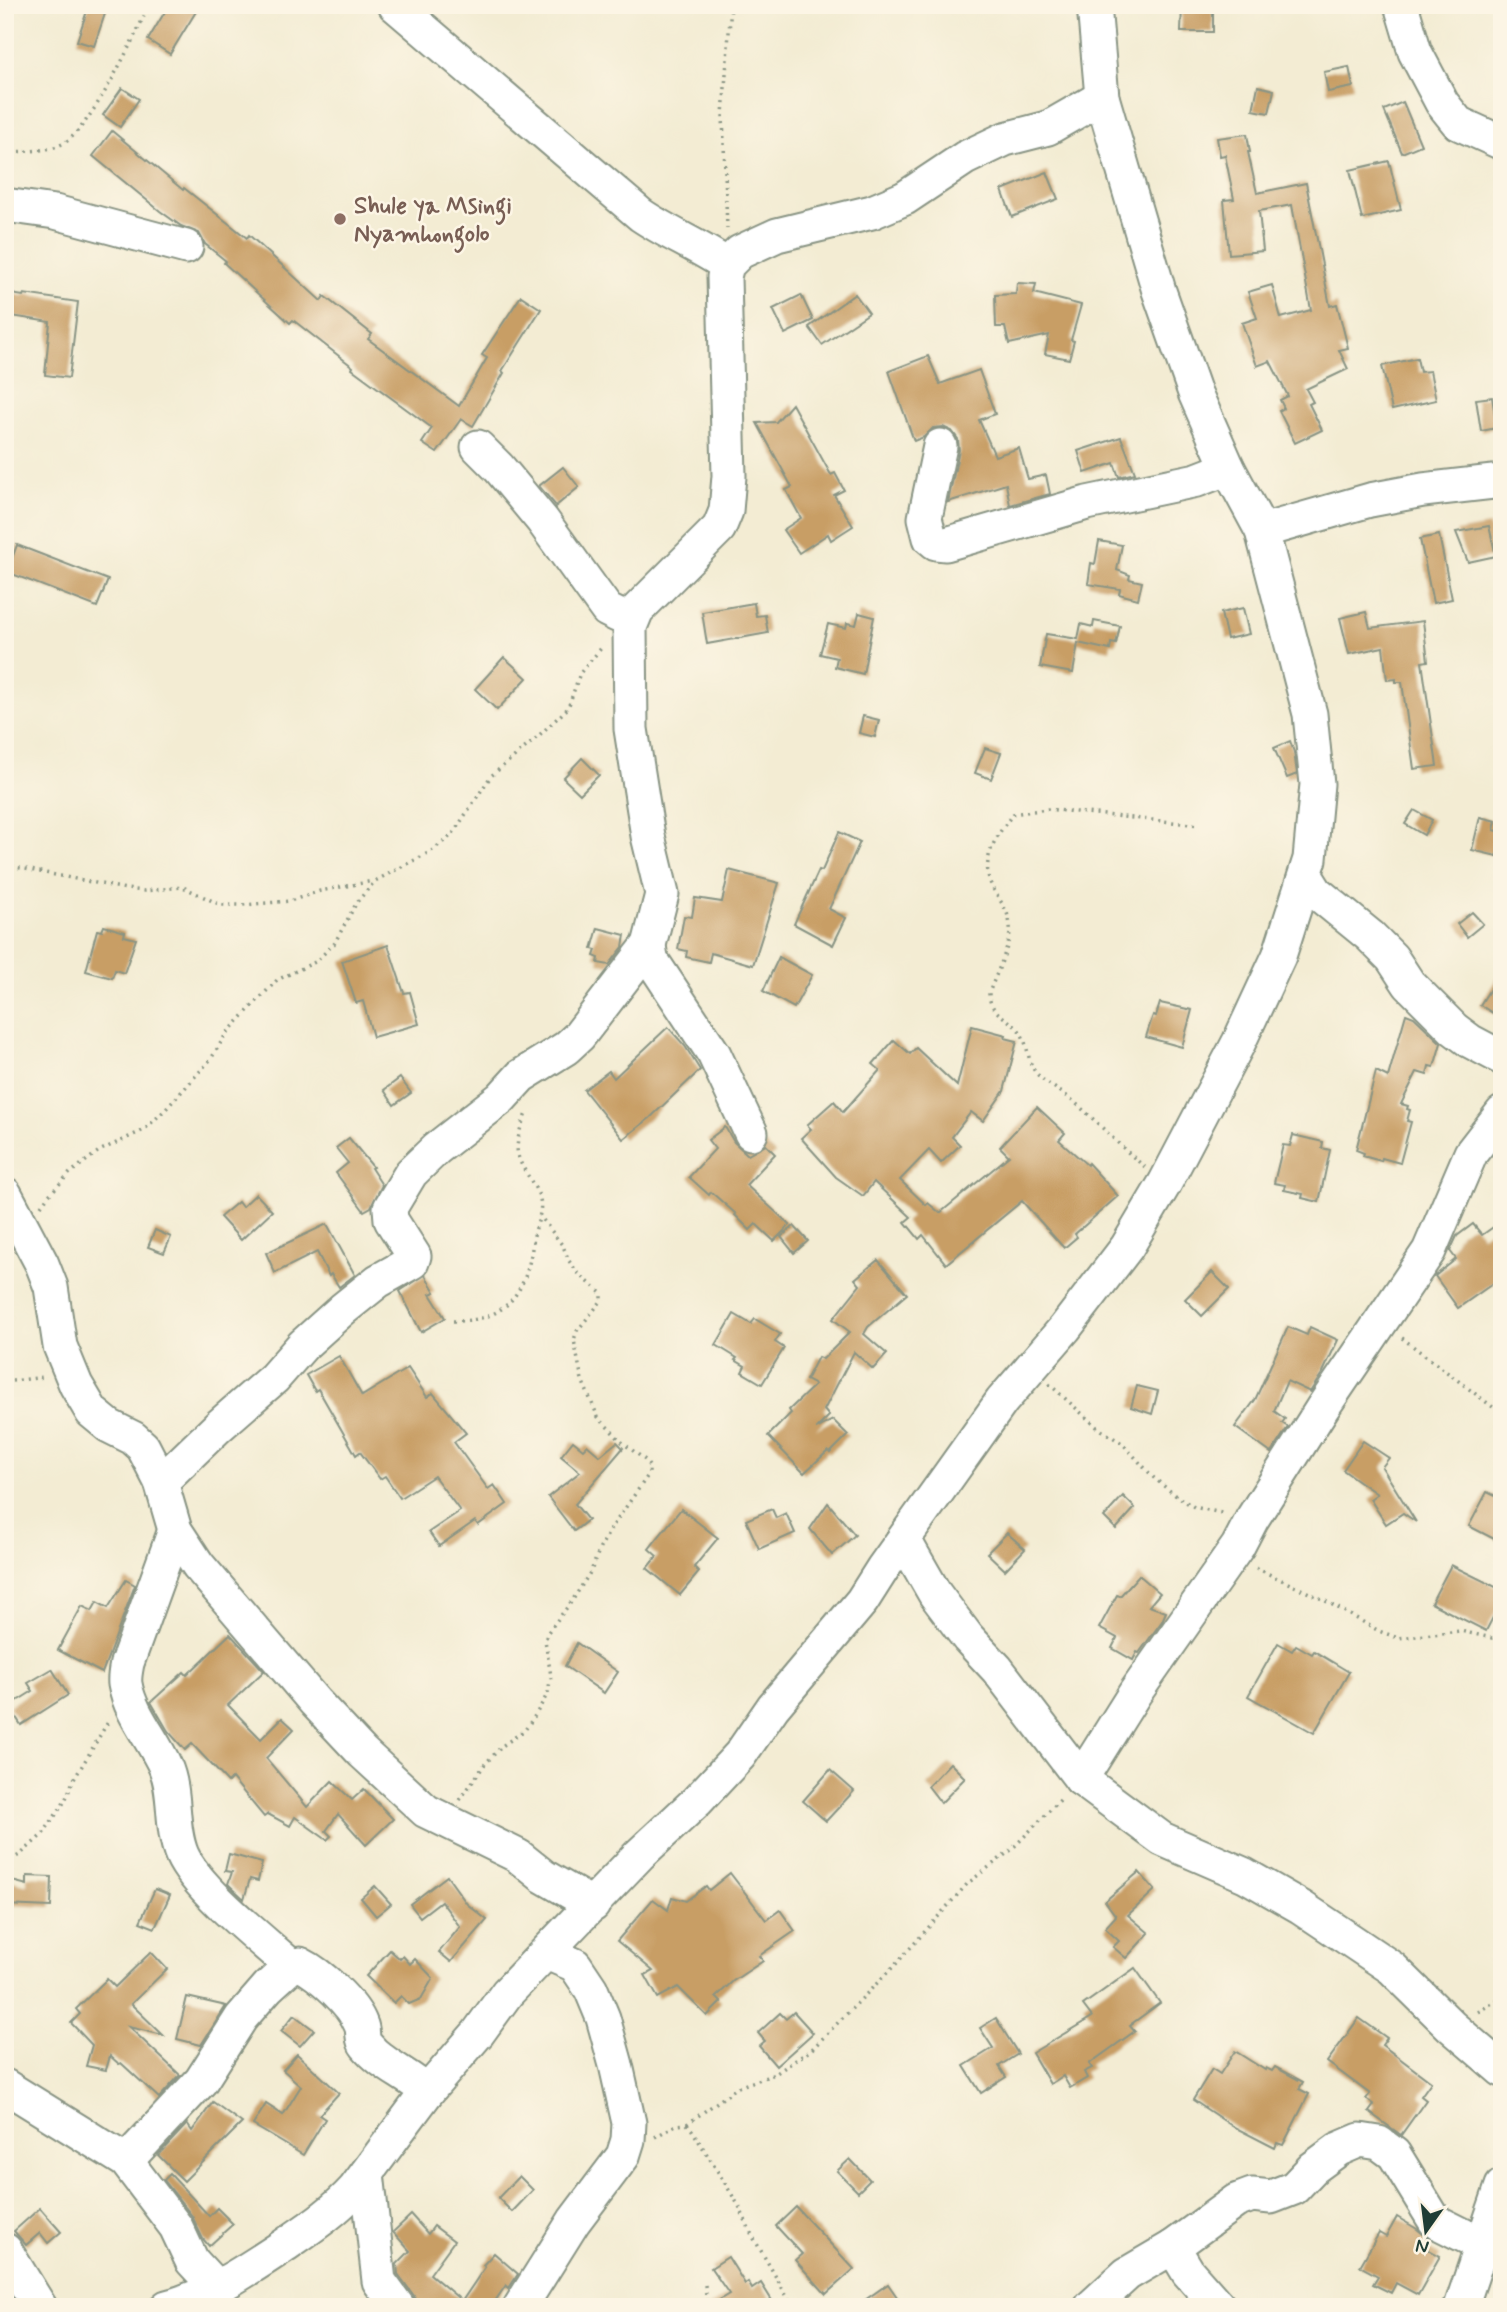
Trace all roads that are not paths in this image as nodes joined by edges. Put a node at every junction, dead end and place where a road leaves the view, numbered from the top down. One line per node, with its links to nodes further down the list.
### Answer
1 (395, 5): 8 (street)
2 (1094, 5): 4 (street)
3 (1401, 5): 5 (street)
4 (1102, 97): 8 (street); 11 (street)
5 (1502, 143)
6 (5, 205): 7 (street)
7 (186, 247)
8 (733, 259): 14 (street)
9 (940, 446): 11 (street)
10 (478, 447): 14 (street)
11 (1228, 468): 13 (street)
12 (1502, 481): 13 (street)
13 (1262, 531): 15 (street)
14 (631, 623): 16 (street)
15 (1306, 876): 17 (street); 23 (street)
16 (649, 945): 19 (street); 21 (street)
17 (1502, 1058)
18 (1502, 1113): 24 (street)
19 (751, 1133)
20 (5, 1194): 21 (street)
21 (160, 1482): 22 (street)
22 (175, 1530): 25 (street); 27 (street)
23 (904, 1541): 24 (street); 25 (street)
24 (1081, 1779): 28 (street)
25 (593, 1905): 26 (street)
26 (547, 1953): 30 (street); 41 (street)
27 (291, 1966): 30 (street); 31 (street)
28 (1502, 2070)
29 (5, 2086): 31 (street)
30 (427, 2092): 32 (street)
31 (126, 2161): 37 (street)
32 (367, 2173): 37 (street); 40 (street)
33 (1502, 2186): 34 (street)
34 (1483, 2245): 35 (street); 44 (street)
35 (1173, 2246): 42 (street); 43 (street)
36 (5, 2250): 38 (street)
37 (216, 2287): 39 (street)
38 (40, 2307)
39 (167, 2307)
40 (398, 2307)
41 (520, 2307)
42 (1091, 2307)
43 (1219, 2307)
44 (1461, 2307)

